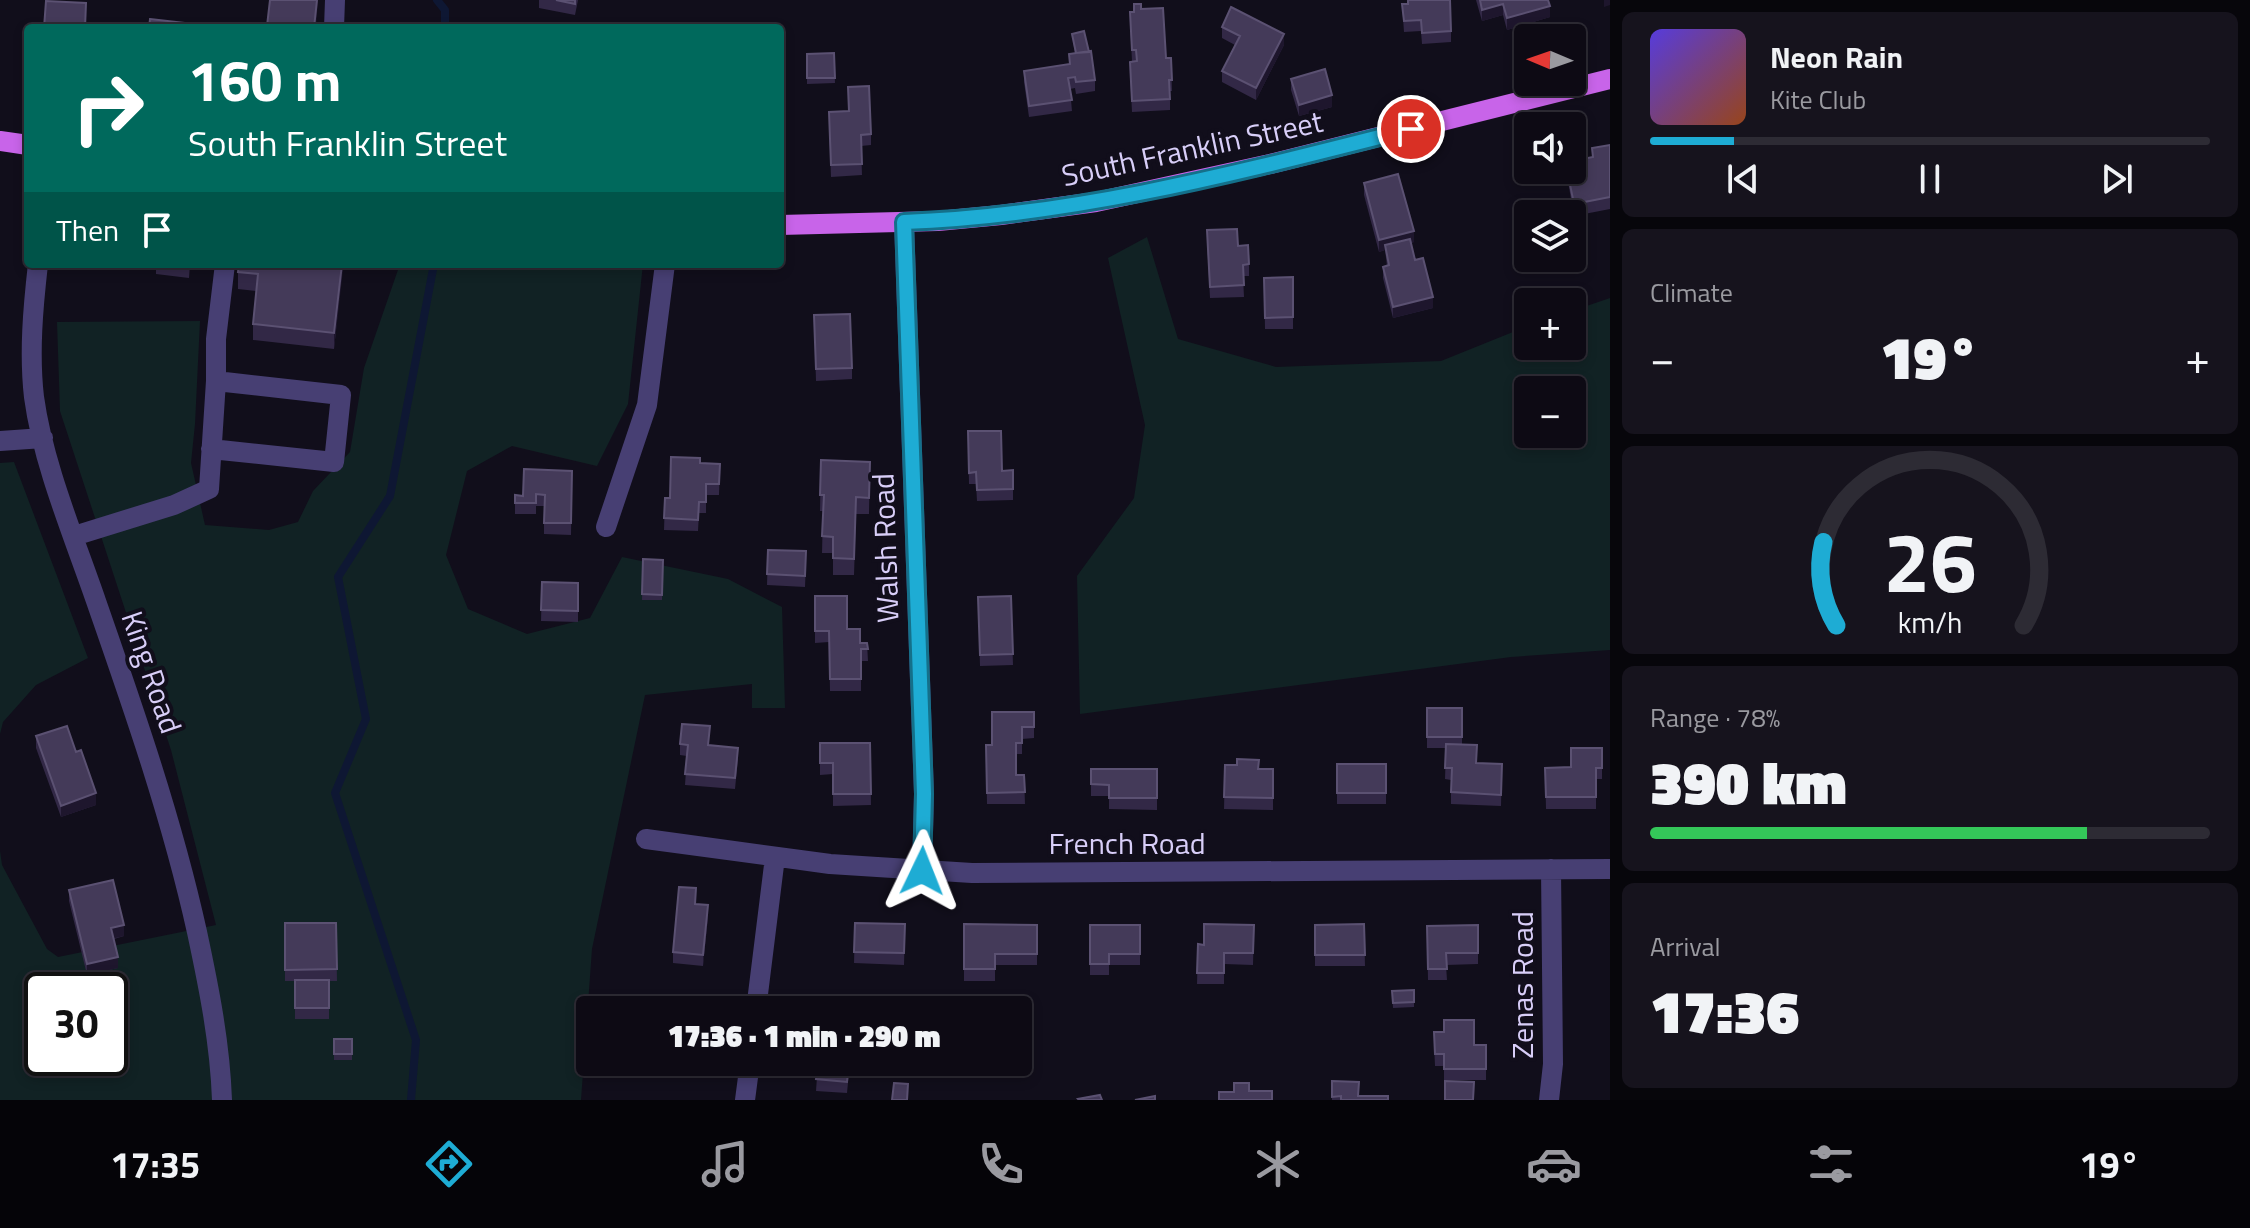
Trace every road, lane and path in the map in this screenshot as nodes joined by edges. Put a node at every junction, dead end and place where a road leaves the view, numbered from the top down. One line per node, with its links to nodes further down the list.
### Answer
1 (335, 0): 2 (street)
2 (334, 24)
3 (1610, 79): 6 (main road, South Franklin Street)
4 (0, 141): 5 (main road)
5 (24, 144)
6 (904, 222): 7 (main road, South Franklin Street); 21 (street, Walsh Road)
7 (784, 225)
8 (38, 268): 12 (street, King Road)
9 (225, 268): 11 (street)
10 (664, 268): 15 (street)
11 (216, 381): 14 (street); 14 (street)
12 (43, 438): 13 (street); 16 (street, King Road)
13 (0, 441)
14 (211, 449): 16 (street)
15 (606, 527)
16 (74, 536): 24 (street, King Road)
17 (646, 839): 18 (street, French Road)
18 (775, 857): 21 (street, French Road); 22 (street)
19 (1551, 869): 20 (street, French Road); 21 (street, French Road); 26 (street, Zenas Road)
20 (1610, 869)
21 (922, 871)
22 (758, 996)
23 (748, 1076): 25 (street)
24 (222, 1100)
25 (745, 1100)
26 (1549, 1100)

